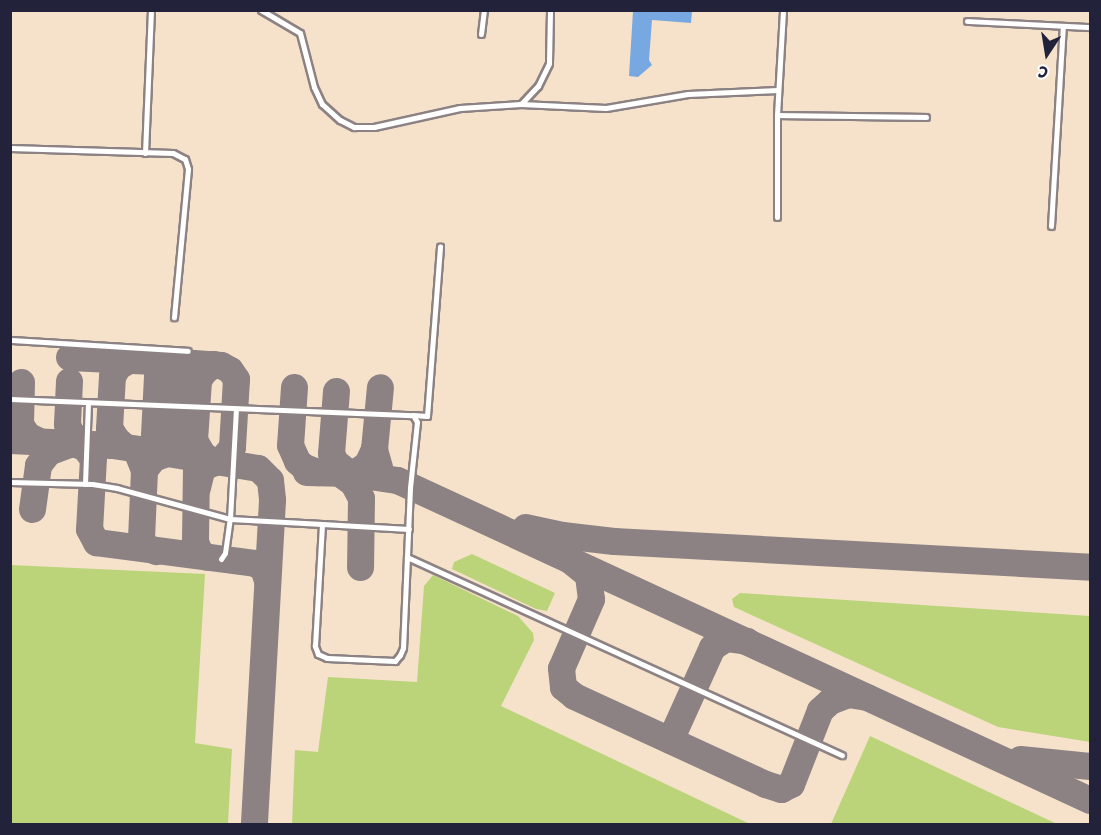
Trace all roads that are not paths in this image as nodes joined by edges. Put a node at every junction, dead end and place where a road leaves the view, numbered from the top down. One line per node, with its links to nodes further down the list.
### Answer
1 (151, 10): 15 (lane)
2 (261, 10): 11 (lane)
3 (484, 10): 9 (lane)
4 (550, 10): 11 (lane)
5 (783, 10): 10 (lane)
6 (967, 21): 7 (lane)
7 (1063, 26): 8 (lane); 17 (lane)
8 (1090, 27)
9 (481, 34)
10 (778, 90): 11 (lane); 12 (lane)
11 (521, 104)
12 (777, 115): 13 (lane); 16 (lane)
13 (926, 117)
14 (10, 148): 15 (lane)
15 (146, 153): 19 (lane)
16 (777, 218)
17 (1051, 226)
18 (440, 246): 25 (lane)
19 (174, 317)
20 (10, 340): 21 (lane)
21 (188, 351)
22 (10, 399): 23 (lane)
23 (88, 404): 24 (lane); 27 (lane)
24 (237, 409): 25 (lane); 28 (lane)
25 (413, 415): 30 (lane)
26 (10, 482): 27 (lane)
27 (85, 484): 28 (lane)
28 (231, 519): 29 (lane); 31 (lane)
29 (322, 524): 30 (lane); 32 (lane)
30 (409, 529): 32 (lane)
31 (221, 558)
32 (407, 558): 33 (lane)
33 (842, 755)

